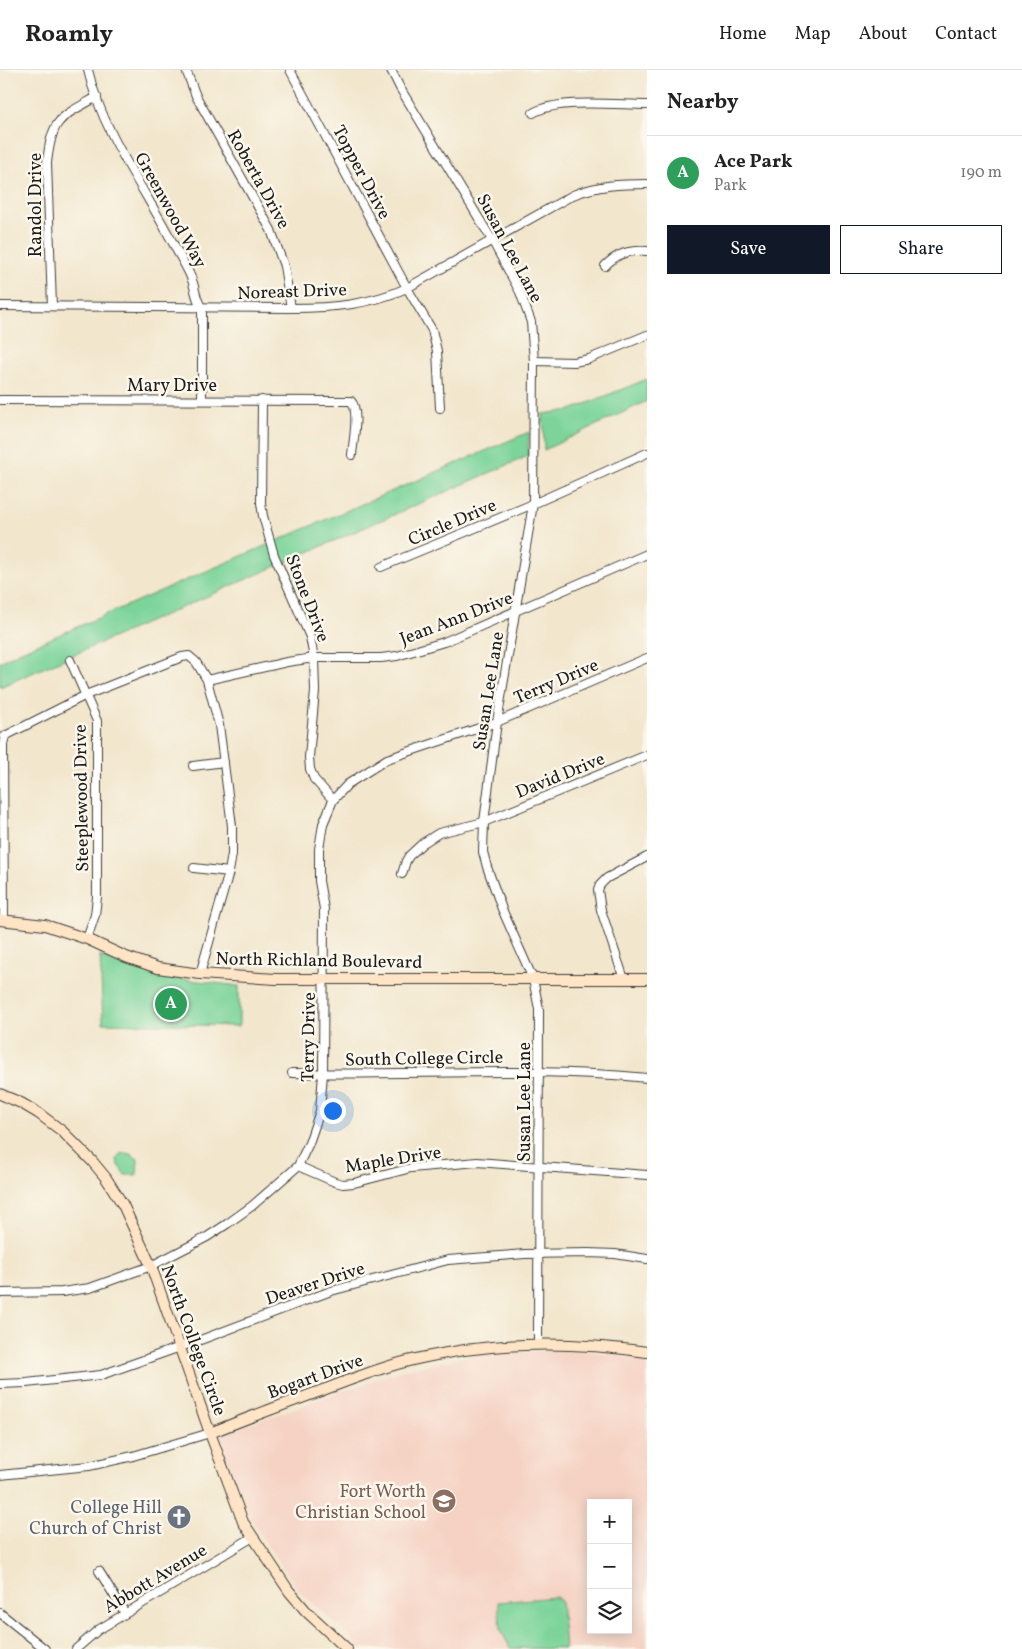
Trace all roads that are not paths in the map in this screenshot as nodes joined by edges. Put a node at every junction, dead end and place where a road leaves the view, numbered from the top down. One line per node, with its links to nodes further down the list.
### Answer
1 (88, 70): 5 (street, Greenwood Way)
2 (186, 70): 16 (street, Roberta Drive)
3 (290, 70): 12 (street, Topper Drive)
4 (391, 70): 9 (street, Susan Lee Lane)
5 (97, 97): 14 (street, Randol Drive); 15 (street, Greenwood Way)
6 (647, 105): 7 (street)
7 (533, 113)
8 (647, 184): 9 (street, Noreast Drive)
9 (492, 240): 12 (street, Noreast Drive); 18 (street, Susan Lee Lane)
10 (647, 251): 11 (street)
11 (605, 266)
12 (407, 288): 16 (street, Noreast Drive); 22 (street, Topper Drive)
13 (0, 306): 14 (street, Noreast Drive)
14 (52, 306): 15 (street, Noreast Drive)
15 (202, 308): 16 (street, Noreast Drive); 20 (street, Greenwood Way)
16 (291, 308)
17 (647, 335): 18 (street)
18 (534, 361): 25 (street, Susan Lee Lane)
19 (0, 400): 20 (street, Mary Drive)
20 (202, 400): 21 (street, Mary Drive)
21 (262, 400): 24 (street, Mary Drive); 29 (street, Stone Drive)
22 (440, 408)
23 (647, 453): 25 (street, Circle Drive)
24 (352, 455)
25 (533, 504): 27 (street, Circle Drive); 28 (street, Susan Lee Lane)
26 (647, 554): 28 (street, Jean Ann Drive)
27 (381, 567)
28 (516, 612): 29 (street, Jean Ann Drive); 34 (street, Susan Lee Lane)
29 (314, 658): 32 (street, Jean Ann Drive); 38 (street, Stone Drive)
30 (647, 658): 34 (street, Terry Drive)
31 (70, 660): 33 (street, Steeplewood Drive)
32 (207, 680): 33 (street); 36 (street)
33 (86, 695): 44 (street); 45 (street, Steeplewood Drive)
34 (497, 722): 38 (street, Terry Drive); 39 (street, Susan Lee Lane)
35 (647, 755): 39 (street, David Drive)
36 (224, 762): 37 (street); 42 (street)
37 (193, 766)
38 (333, 800): 47 (street, Terry Drive)
39 (484, 822): 43 (street, David Drive); 48 (street, Susan Lee Lane)
40 (647, 857): 49 (street)
41 (194, 868): 42 (street)
42 (229, 872): 46 (street)
43 (402, 874)
44 (2, 920): 45 (street, North Richland Boulevard)
45 (87, 940): 46 (street, North Richland Boulevard)
46 (200, 974): 47 (street, North Richland Boulevard)
47 (324, 978): 48 (street, North Richland Boulevard); 53 (street, Terry Drive)
48 (533, 979): 49 (street, North Richland Boulevard); 51 (street, Susan Lee Lane)
49 (624, 979): 50 (street, North Richland Boulevard)
50 (647, 979)
51 (539, 1072): 53 (street, South College Circle); 54 (street, South College Circle); 57 (street, Susan Lee Lane)
52 (292, 1073): 53 (street, South College Circle)
53 (323, 1074): 56 (street, Terry Drive)
54 (647, 1078)
55 (0, 1094): 61 (street, North College Circle)
56 (298, 1166): 57 (street, Maple Drive); 61 (street, Terry Drive)
57 (539, 1166): 58 (street, Maple Drive); 59 (street, Susan Lee Lane)
58 (647, 1175)
59 (538, 1254): 60 (street, Deaver Drive); 63 (street, Susan Lee Lane); 64 (street, Deaver Drive)
60 (647, 1259)
61 (151, 1266): 62 (street, Terry Drive); 64 (street, North College Circle)
62 (0, 1293)
63 (538, 1344): 65 (street, Bogart Drive); 67 (street, Bogart Drive)
64 (180, 1347): 66 (street, Deaver Drive); 67 (street, North College Circle)
65 (647, 1352)
66 (0, 1384)
67 (210, 1432): 68 (street, Bogart Drive); 69 (street, North College Circle)
68 (0, 1474)
69 (253, 1537): 72 (street, Abbott Avenue); 75 (street, North College Circle)
70 (99, 1571): 72 (street)
71 (0, 1614): 73 (street)
72 (125, 1614): 74 (street, Abbott Avenue)
73 (45, 1649)
74 (76, 1649)
75 (347, 1649)

